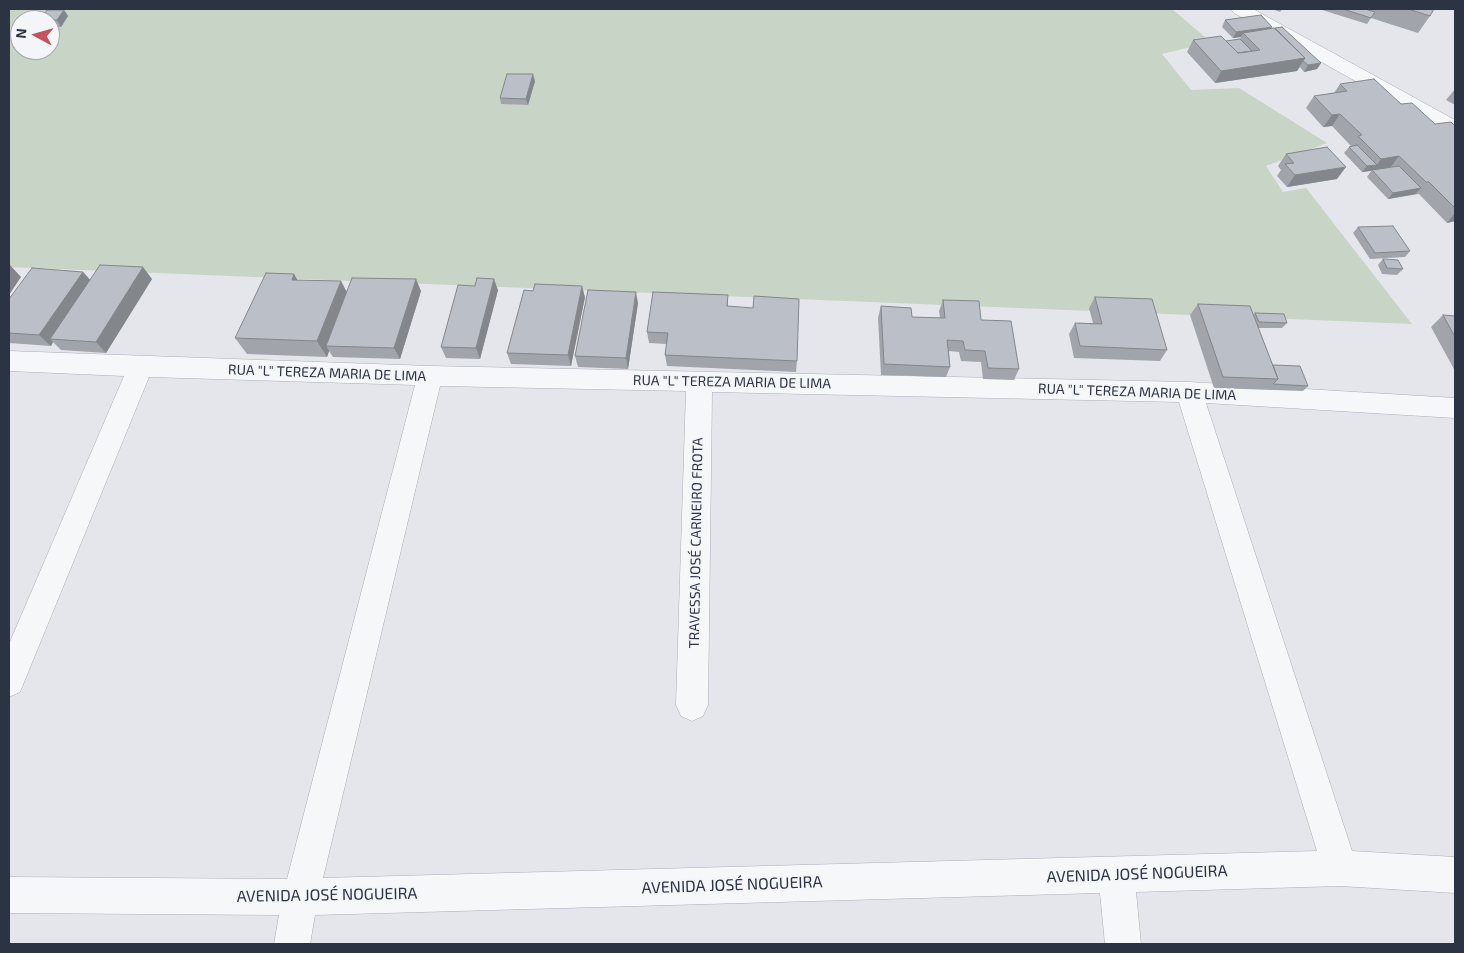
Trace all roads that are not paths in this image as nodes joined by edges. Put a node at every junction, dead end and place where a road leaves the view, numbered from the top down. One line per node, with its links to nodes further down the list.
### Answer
1 (1240, 9): 2 (street)
2 (1455, 128)
3 (9, 361): 4 (street, RUA "L" TEREZA MARIA DE LIMA)
4 (140, 367): 5 (street, RUA "L" TEREZA MARIA DE LIMA); 10 (street)
5 (430, 376): 6 (street, RUA "L" TEREZA MARIA DE LIMA); 16 (street)
6 (699, 381): 7 (street, RUA "L" TEREZA MARIA DE LIMA); 11 (street, TRAVESSA JOSÉ CARNEIRO FROTA)
7 (1189, 392): 8 (street, RUA "L" TEREZA MARIA DE LIMA); 12 (street)
8 (1449, 408): 9 (street)
9 (1455, 430)
10 (9, 681)
11 (692, 705)
12 (1340, 868): 13 (street, AVENIDA JOSÉ NOGUEIRA); 14 (street, AVENIDA JOSÉ NOGUEIRA)
13 (1116, 874): 16 (street, AVENIDA JOSÉ NOGUEIRA); 18 (street)
14 (1455, 875)
15 (9, 896): 16 (street, AVENIDA JOSÉ NOGUEIRA)
16 (300, 897): 17 (street)
17 (292, 944)
18 (1123, 944)

